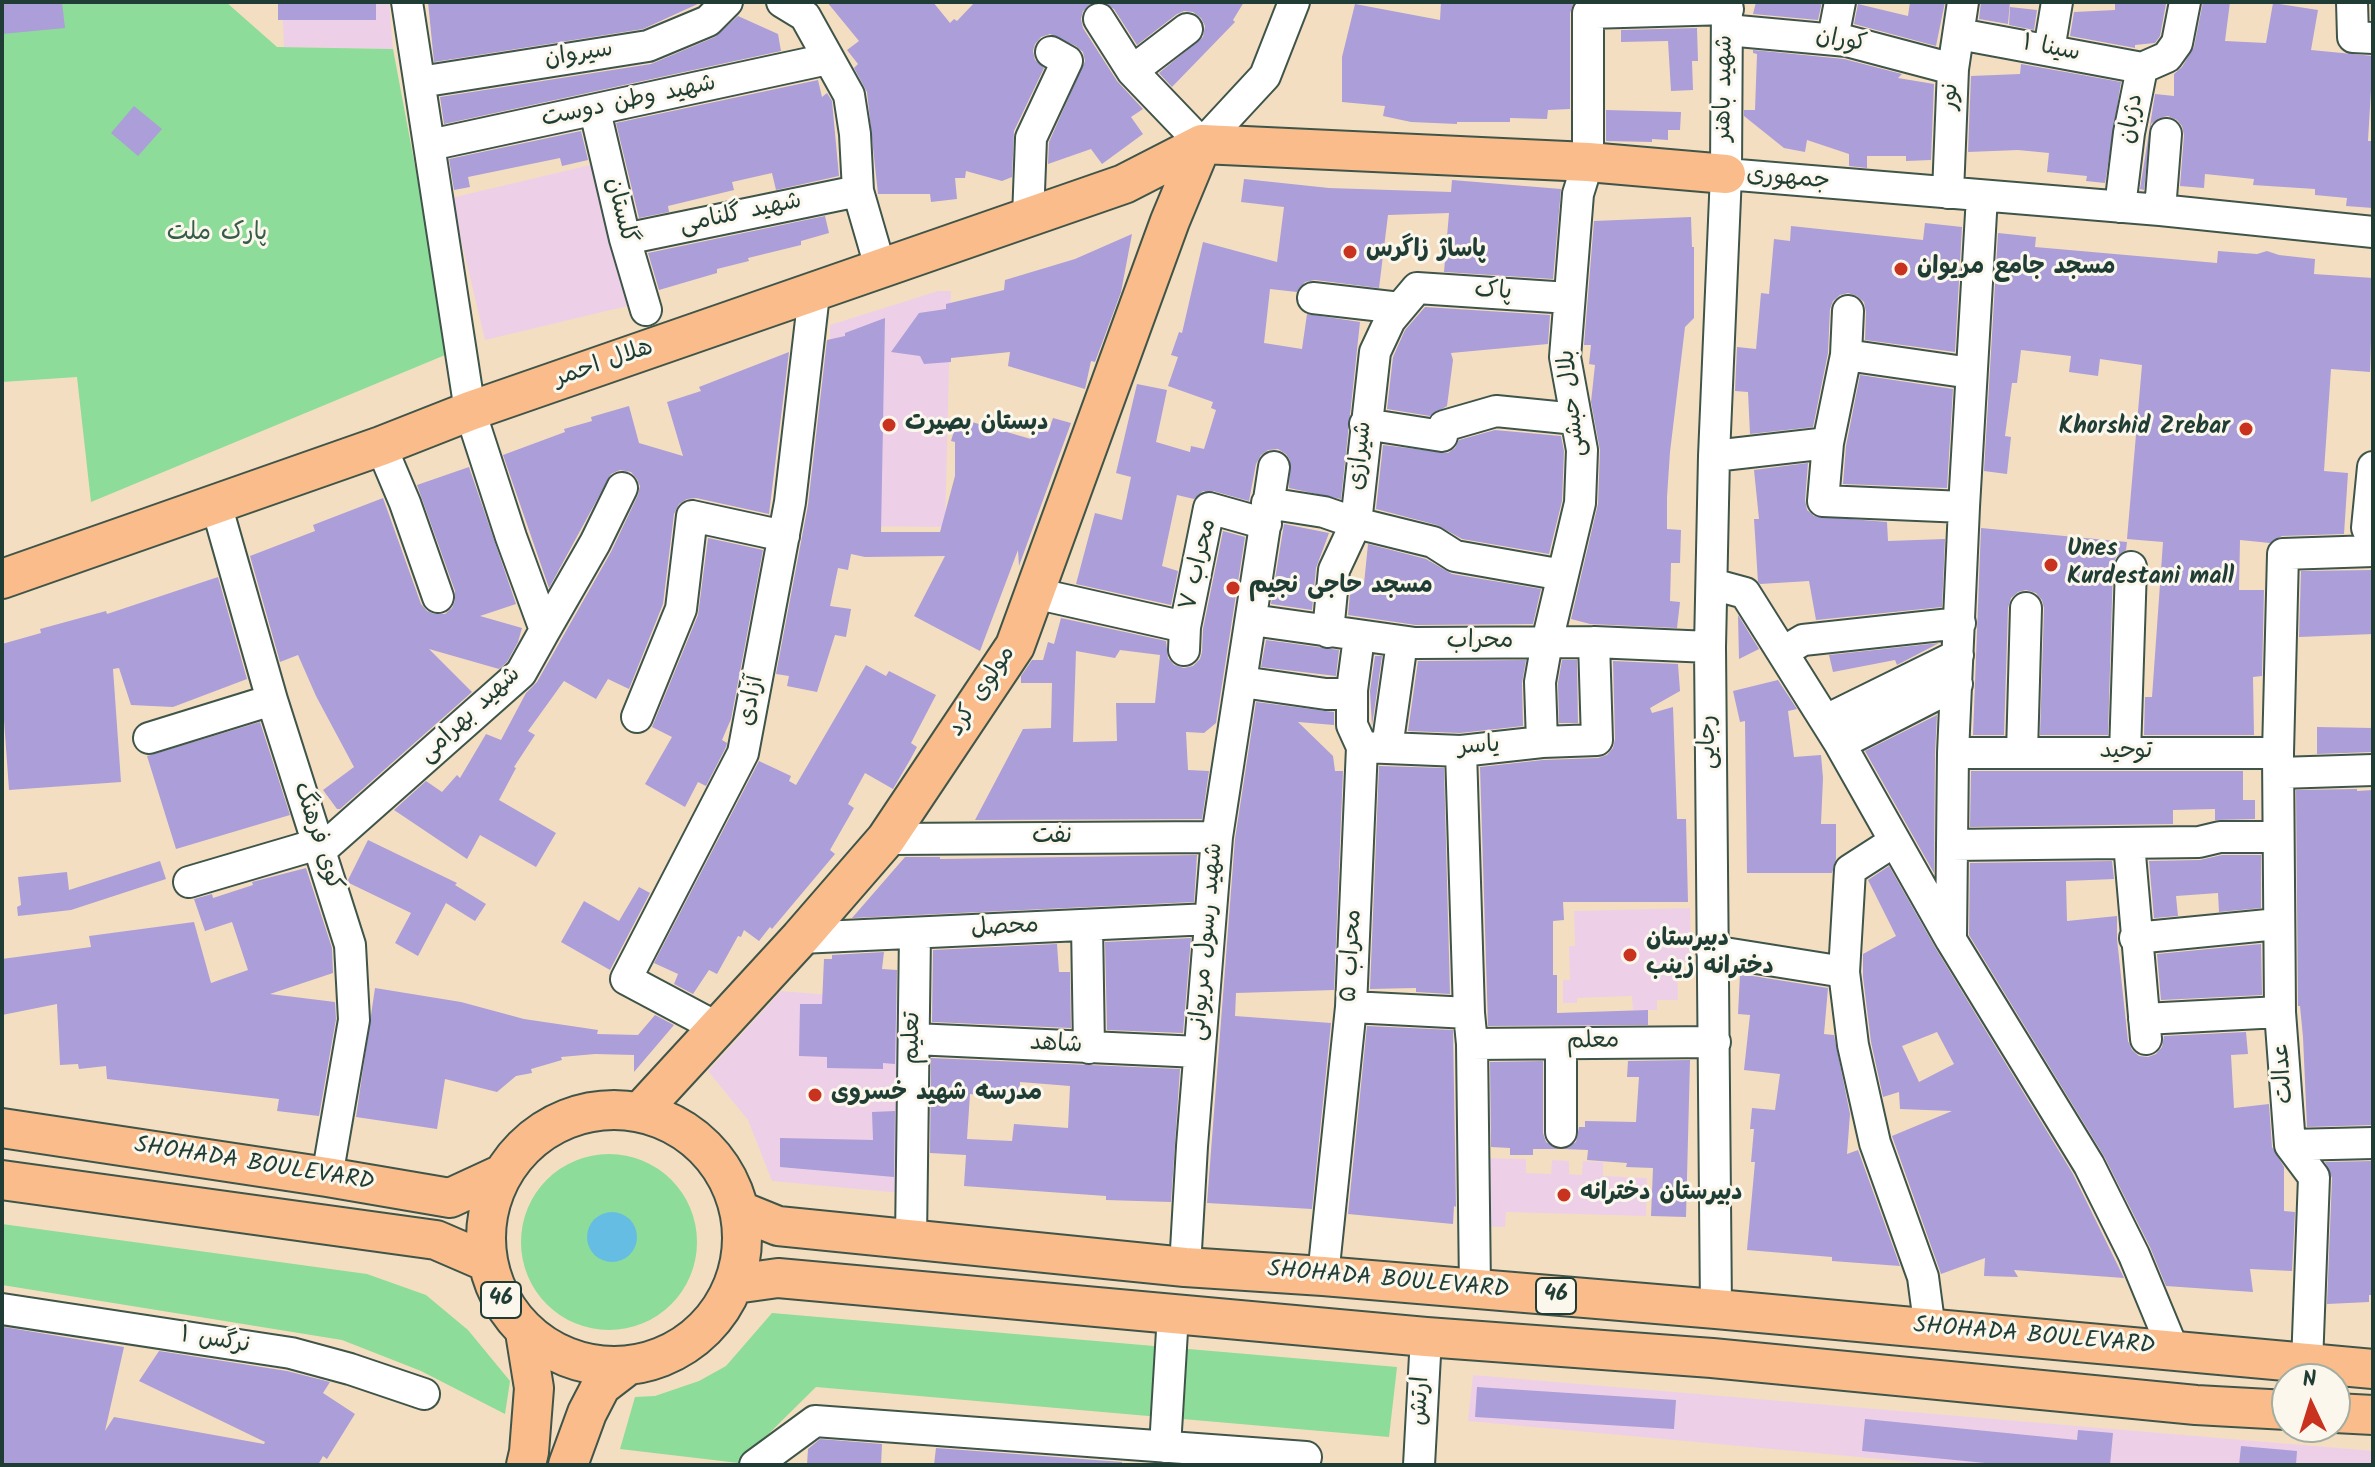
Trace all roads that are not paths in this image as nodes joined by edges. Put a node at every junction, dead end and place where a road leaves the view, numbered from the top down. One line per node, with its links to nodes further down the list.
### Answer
1 (407, 2): 23 (street)
2 (727, 2): 23 (street, سیروان)
3 (782, 2): 19 (street)
4 (1294, 2): 26 (street)
5 (1840, 2): 16 (street)
6 (1963, 2): 14 (street, نور)
7 (2057, 2): 17 (street)
8 (2185, 2): 20 (street, دژبان)
9 (2352, 2): 15 (street)
10 (1584, 7): 11 (street, کوران); 28 (street, بلال حبشی)
11 (1727, 14): 16 (street, کوران); 29 (street, شهید باهنر)
12 (1099, 19): 22 (street)
13 (1187, 29): 22 (street)
14 (1959, 34): 17 (street, سینا ۱); 21 (street, نور)
15 (2363, 37)
16 (1833, 38): 21 (street, کوران)
17 (2049, 50): 20 (street, سینا ۱)
18 (1051, 52): 35 (street)
19 (828, 59): 24 (street, شهید وطن دوست); 30 (street)
20 (2142, 68): 33 (street, دژبان)
21 (1953, 69): 31 (street, نور)
22 (1132, 71): 26 (street)
23 (420, 82): 27 (street)
24 (595, 111): 27 (street, شهید وطن دوست); 37 (street, گلستان)
25 (2166, 134): 34 (street)
26 (1202, 144): 28 (main road, جمهوری); 35 (main road, هلال احمر); 67 (main road, مولوی کرد)
27 (430, 145): 47 (street)
28 (1588, 162): 29 (main road, جمهوری); 42 (street, بلال حبشی)
29 (1726, 174): 31 (street, جمهوری); 52 (street, رجایی)
30 (858, 191): 37 (street, شهید گلنامی); 38 (street)
31 (1948, 193): 32 (street, جمهوری)
32 (1982, 196): 33 (street, جمهوری); 46 (street)
33 (2120, 207): 34 (street, جمهوری)
34 (2160, 210): 36 (street, جمهوری)
35 (1028, 218): 38 (main road, هلال احمر)
36 (2373, 232)
37 (625, 239): 43 (street, گلستان)
38 (881, 270): 39 (main road, هلال احمر)
39 (814, 294): 47 (main road, هلال احمر); 60 (street, آزادی)
40 (1313, 298): 41 (street, پاک)
41 (1409, 298): 42 (street, پاک); 49 (street, شیرازی)
42 (1569, 298): 48 (street, بلال حبشی)
43 (646, 310)
44 (1848, 311): 45 (street)
45 (1846, 355): 46 (street); 50 (street)
46 (1971, 373): 57 (street)
47 (470, 411): 51 (main road, هلال احمر); 72 (street)
48 (1576, 419): 49 (street); 64 (street, بلال حبشی)
49 (1365, 424): 59 (street, شیرازی)
50 (1828, 443): 52 (street); 57 (street)
51 (381, 446): 56 (main road, هلال احمر); 68 (street)
52 (1714, 456): 66 (street, رجایی)
53 (1274, 467): 58 (street, شهید رسول مریوانی)
54 (2373, 467): 61 (street)
55 (622, 488): 72 (street, شهید بهرامی)
56 (216, 504): 65 (main road, هلال احمر); 83 (street, کوی فرهنگ)
57 (1964, 507): 71 (street)
58 (1267, 513): 59 (street); 67 (street, محراب ۷); 70 (street, شهید رسول مریوانی)
59 (1356, 523): 64 (street); 73 (street, شیرازی)
60 (784, 536): 84 (street); 115 (street, آزادی)
61 (2373, 540)
62 (2373, 551): 93 (street, عدالت)
63 (2131, 567): 92 (street)
64 (1563, 575): 76 (street, بلال حبشی)
65 (2, 579)
66 (1712, 584): 78 (street, رجایی); 79 (street)
67 (1034, 593): 97 (main road, مولوی کرد)
68 (438, 597)
69 (2026, 608): 91 (street)
70 (1252, 620): 73 (street, محراب); 81 (street, شهید رسول مریوانی)
71 (1960, 623): 79 (street); 80 (street)
72 (545, 630): 101 (street, شهید بهرامی)
73 (1328, 632): 74 (street, محراب)
74 (1359, 637): 75 (street, محراب); 82 (street, محراب ۵)
75 (1402, 642): 76 (street, محراب); 88 (street)
76 (1547, 642): 77 (street, محراب); 87 (street, بلال حبشی)
77 (1594, 642): 78 (street, محراب); 87 (street, یاسر)
78 (1710, 647): 110 (street, رجایی)
79 (1783, 652): 85 (street)
80 (1957, 670): 85 (street); 90 (street)
81 (1242, 682): 82 (street); 95 (street, شهید رسول مریوانی)
82 (1352, 690): 88 (street, محراب ۵)
83 (272, 700): 86 (street); 101 (street, کوی فرهنگ)
84 (637, 717)
85 (1833, 732): 98 (street)
86 (149, 738)
87 (1542, 742): 89 (street, یاسر)
88 (1374, 747): 89 (street, یاسر); 112 (street, محراب ۵)
89 (1461, 751): 114 (street)
90 (1953, 753): 91 (street, توحید); 100 (street)
91 (2022, 753): 92 (street, توحید)
92 (2125, 753): 93 (street, توحید)
93 (2278, 763): 94 (street, توحید); 96 (street, عدالت)
94 (2373, 770)
95 (1217, 837): 97 (street, نفت); 103 (street, شهید رسول مریوانی)
96 (2278, 837): 99 (street); 104 (street, عدالت)
97 (886, 839): 107 (main road, مولوی کرد)
98 (1895, 841): 109 (street); 111 (street)
99 (2129, 843): 100 (street); 108 (street)
100 (1952, 845): 109 (street)
101 (319, 848): 102 (street); 128 (street, کوی فرهنگ)
102 (189, 882)
103 (1210, 919): 105 (street, محصل); 121 (street, شهید رسول مریوانی)
104 (2278, 924): 108 (street); 113 (street, عدالت)
105 (1087, 925): 106 (street, محصل); 120 (street)
106 (915, 933): 107 (street, محصل); 116 (street, تعلیم)
107 (800, 938): 115 (main road, مولوی کرد)
108 (2135, 938): 113 (street)
109 (1951, 940): 143 (street)
110 (1712, 951): 111 (street); 117 (street, رجایی)
111 (1844, 972): 140 (street)
112 (1351, 1007): 114 (street); 134 (street, محراب ۵)
113 (2280, 1012): 126 (street, عدالت)
114 (1469, 1013): 118 (street)
115 (718, 1028): 122 (main road, مولوی کرد)
116 (914, 1039): 120 (street, شاهد); 131 (street, تعلیم)
117 (1715, 1042): 119 (street, معلم); 138 (street, رجایی)
118 (1472, 1044): 119 (street, معلم); 136 (street)
119 (1561, 1044): 124 (street)
120 (1089, 1048): 121 (street, شاهد)
121 (1199, 1052): 133 (street, شهید رسول مریوانی)
122 (640, 1112): 127 (main road, 46); 130 (main road, 46)
123 (2, 1128): 128 (main road, SHOHADA BOULEVARD / 46)
124 (1561, 1132)
125 (2373, 1143): 126 (street)
126 (2290, 1145): 145 (street)
127 (502, 1174): 128 (main road, SHOHADA BOULEVARD / 46); 132 (main road, 46)
128 (327, 1177)
129 (2, 1180): 132 (main road, SHOHADA BOULEVARD / 46)
130 (741, 1211): 131 (main road, SHOHADA BOULEVARD / 46); 135 (main road, 46)
131 (911, 1239): 133 (main road, SHOHADA BOULEVARD / 46)
132 (487, 1262): 141 (main road, 46)
133 (1185, 1267): 134 (main road, SHOHADA BOULEVARD / 46)
134 (1323, 1276): 136 (main road, SHOHADA BOULEVARD / 46)
135 (735, 1284): 139 (main road, SHOHADA BOULEVARD / 46); 146 (main road, 46)
136 (1475, 1289): 138 (main road, SHOHADA BOULEVARD / 46)
137 (2, 1309): 149 (street, نرگس ۱)
138 (1716, 1309): 140 (main road, SHOHADA BOULEVARD / 46)
139 (1173, 1314): 142 (main road, SHOHADA BOULEVARD / 46); 153 (street)
140 (1930, 1330): 143 (main road, SHOHADA BOULEVARD / 46)
141 (525, 1332): 146 (main road, 46); 155 (main road)
142 (1426, 1337): 150 (main road, SHOHADA BOULEVARD / 46); 158 (street, ارتش)
143 (2173, 1349): 144 (main road, SHOHADA BOULEVARD / 46)
144 (2298, 1363)
145 (2307, 1363)
146 (627, 1366): 156 (main road)
147 (2351, 1367): 148 (main road, SHOHADA BOULEVARD / 46)
148 (2373, 1369)
149 (424, 1394)
150 (2271, 1409)
151 (2351, 1414): 152 (main road)
152 (2373, 1415)
153 (1165, 1447): 154 (street); 157 (street)
154 (1306, 1457)
155 (526, 1465)
156 (568, 1465)
157 (755, 1465)
158 (1419, 1465)

